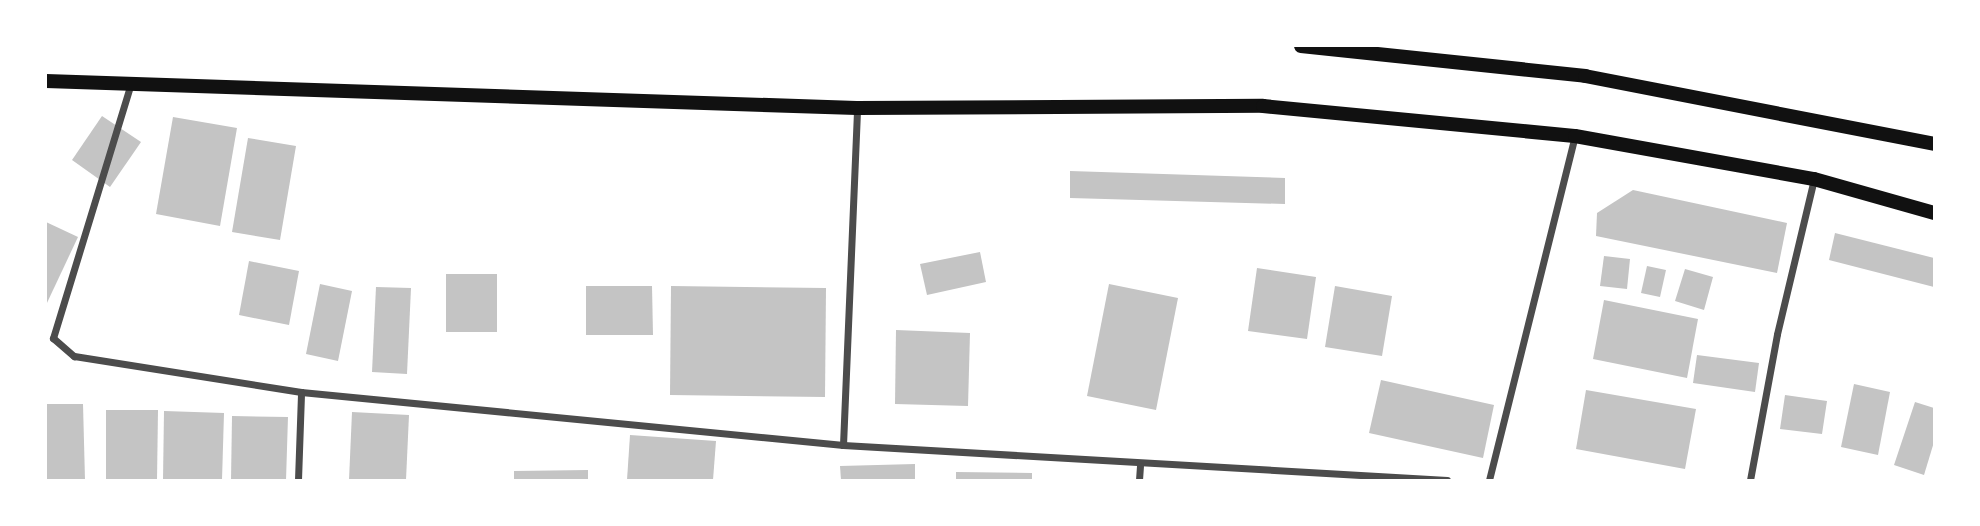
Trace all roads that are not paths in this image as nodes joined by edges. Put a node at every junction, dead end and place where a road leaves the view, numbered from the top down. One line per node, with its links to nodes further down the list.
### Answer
1 (1301, 46): 6 (main road)
2 (46, 80): 3 (main road)
3 (131, 82): 4 (main road); 9 (street)
4 (857, 108): 5 (main road); 10 (street)
5 (1575, 136): 7 (main road); 15 (street)
6 (1934, 144)
7 (1814, 179): 8 (main road); 16 (street)
8 (1934, 213)
9 (301, 392): 10 (street); 12 (street)
10 (843, 445): 11 (street)
11 (1140, 466): 13 (street); 14 (street)
12 (298, 481)
13 (1139, 481)
14 (1447, 481)
15 (1489, 481)
16 (1750, 481)

